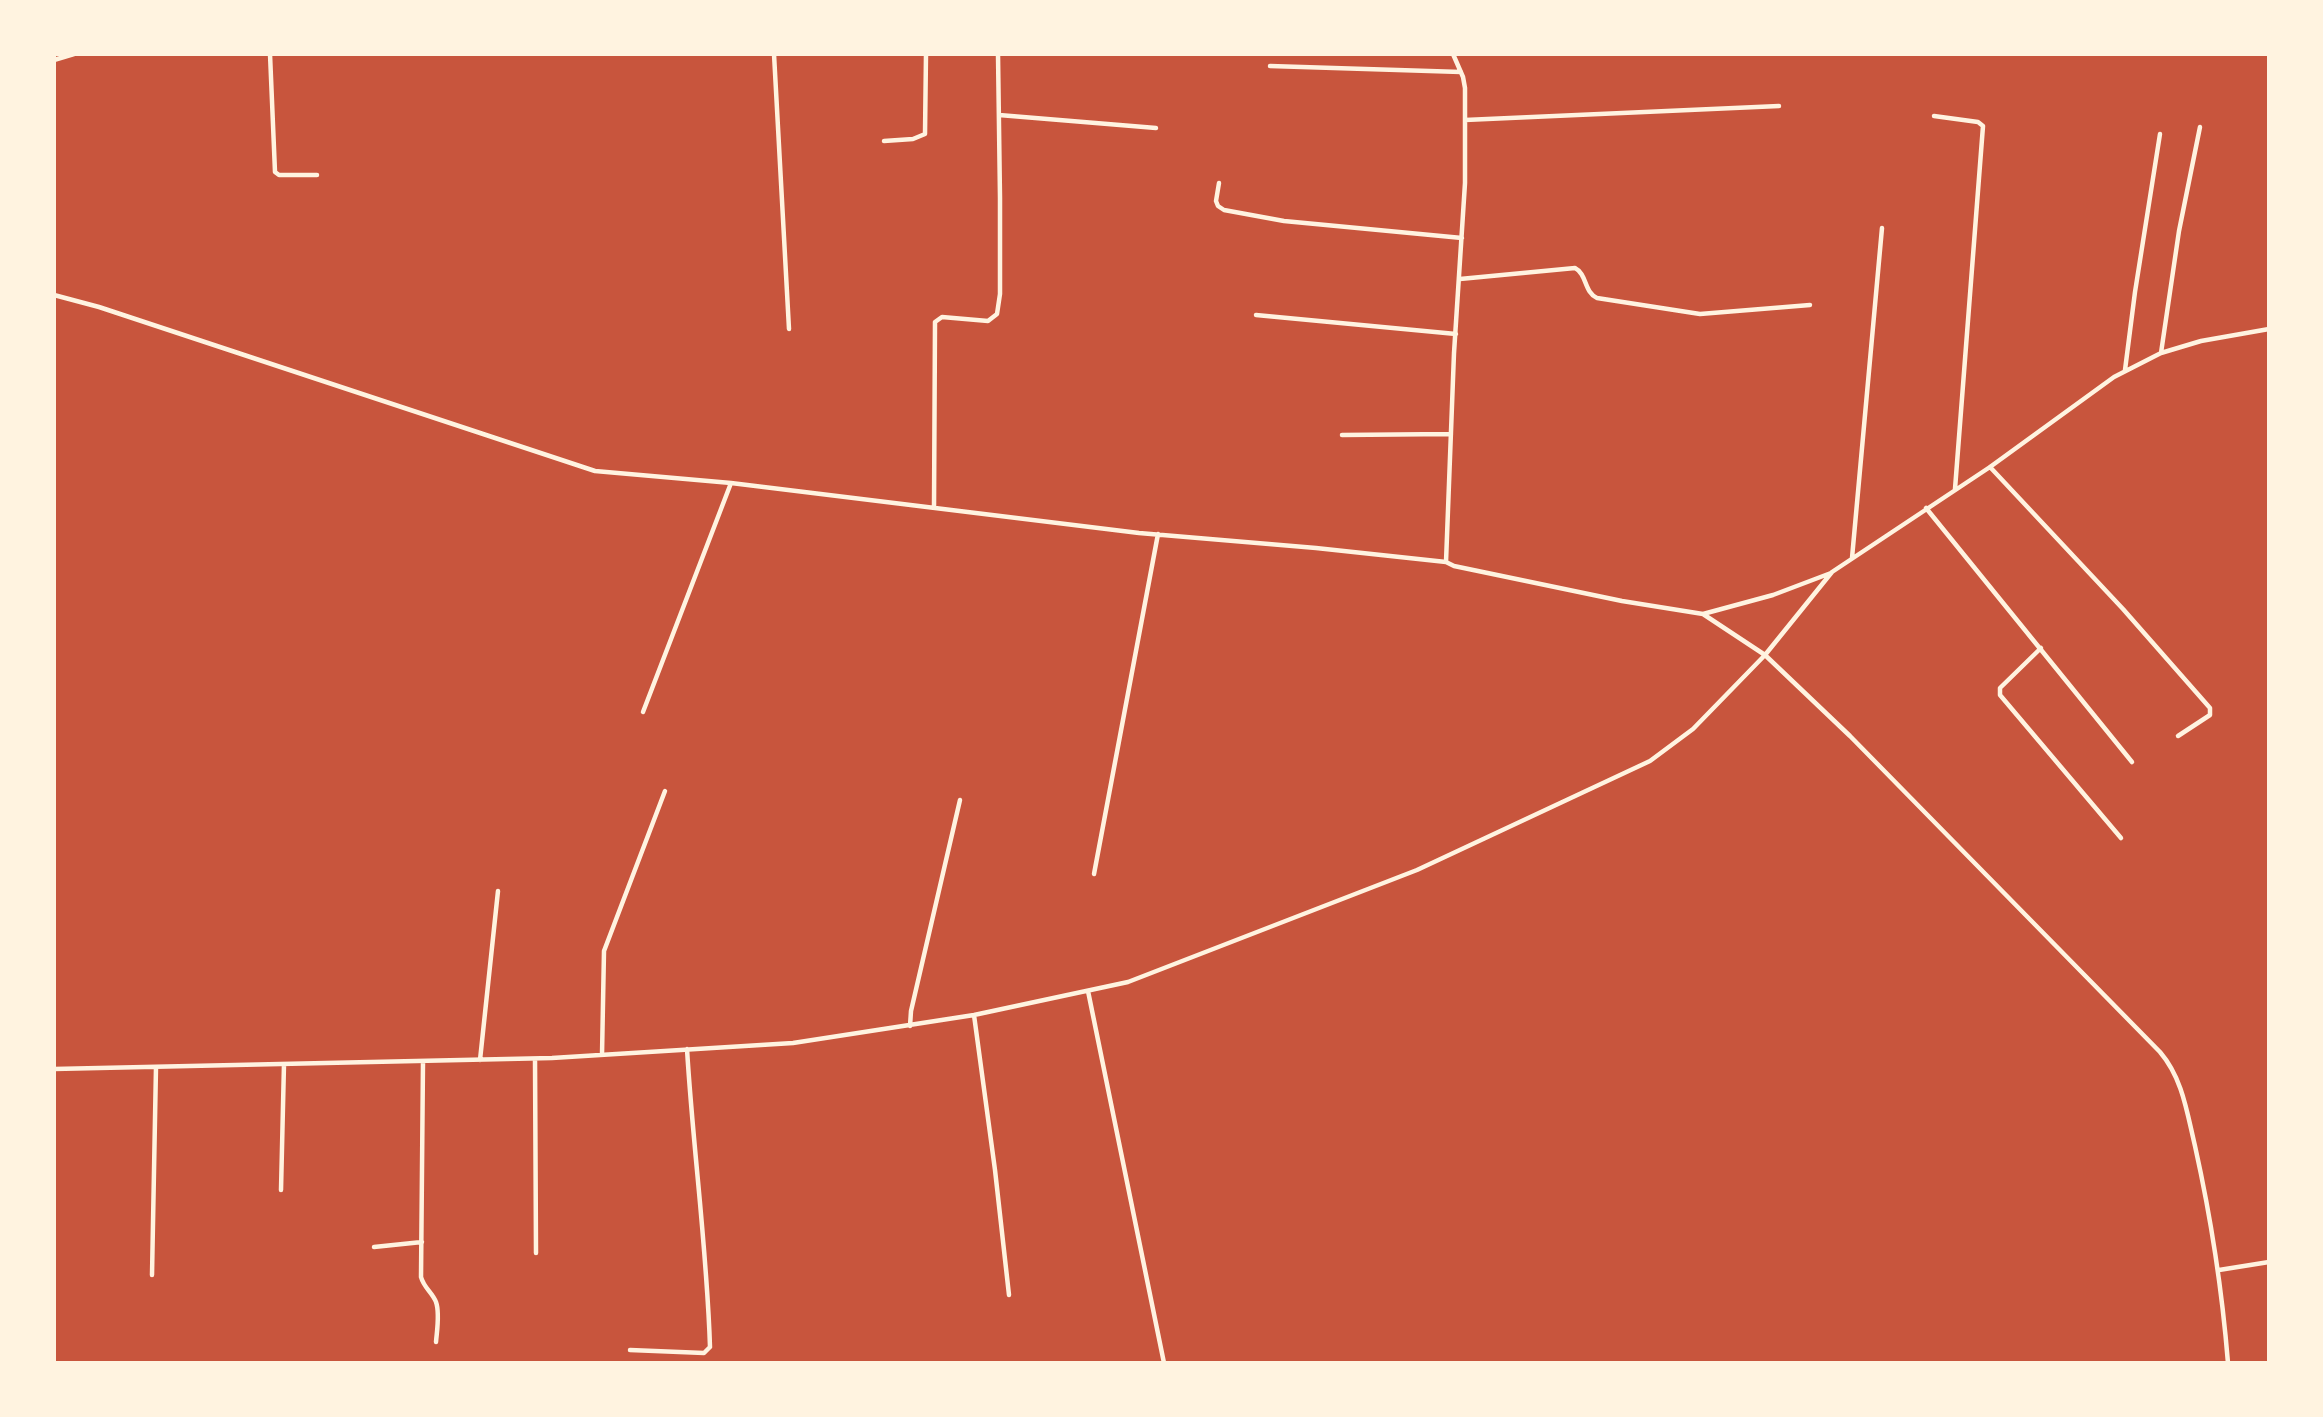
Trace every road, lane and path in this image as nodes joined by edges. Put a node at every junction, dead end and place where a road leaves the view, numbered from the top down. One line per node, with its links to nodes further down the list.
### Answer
1 (74, 54): 7 (street)
2 (271, 54): 18 (street)
3 (774, 54): 26 (street)
4 (926, 54): 17 (street)
5 (998, 54): 11 (street)
6 (1453, 54): 9 (street)
7 (54, 60)
8 (1270, 65): 9 (street)
9 (1461, 72): 13 (street)
10 (1779, 106): 13 (street)
11 (999, 115): 15 (street); 36 (street)
12 (1934, 116): 35 (street)
13 (1465, 120): 21 (street)
14 (2200, 127): 29 (street)
15 (1156, 128)
16 (2160, 134): 30 (street)
17 (884, 141)
18 (317, 175)
19 (1219, 183): 21 (street)
20 (1882, 228): 39 (street)
21 (1462, 238): 22 (street)
22 (1460, 279): 24 (street); 28 (street)
23 (54, 295): 34 (street)
24 (1810, 305)
25 (1256, 315): 28 (street)
26 (789, 329)
27 (2269, 329): 29 (street)
28 (1456, 334): 31 (street)
29 (2161, 353): 30 (street)
30 (2125, 371): 33 (street)
31 (1451, 433): 32 (street); 40 (street)
32 (1342, 435)
33 (1990, 467): 35 (street); 46 (street)
34 (731, 483): 36 (street); 45 (street)
35 (1955, 490): 37 (street)
36 (934, 508): 38 (street)
37 (1926, 508): 39 (street); 43 (street)
38 (1158, 534): 40 (street); 51 (street)
39 (1852, 559): 41 (street)
40 (1446, 562): 42 (street)
41 (1832, 572): 42 (street); 44 (street)
42 (1703, 614): 44 (street)
43 (2041, 648): 47 (street); 50 (street)
44 (1765, 655): 53 (street); 69 (street)
45 (643, 712)
46 (2178, 736)
47 (2132, 762)
48 (665, 791): 57 (street)
49 (960, 800): 55 (street)
50 (2121, 838)
51 (1094, 874)
52 (498, 891): 59 (street)
53 (1088, 991): 54 (street); 74 (street)
54 (974, 1015): 55 (street); 71 (street)
55 (910, 1026): 56 (street)
56 (687, 1049): 57 (street); 73 (street)
57 (602, 1055): 58 (street)
58 (536, 1059): 59 (street); 67 (street)
59 (480, 1060): 60 (street)
60 (423, 1061): 61 (street); 65 (street)
61 (284, 1064): 62 (street); 64 (street)
62 (156, 1067): 63 (street); 70 (street)
63 (54, 1069)
64 (281, 1189)
65 (422, 1242): 66 (street); 72 (street)
66 (374, 1247)
67 (536, 1253)
68 (2269, 1262): 69 (street)
69 (2219, 1270): 75 (street)
70 (152, 1275)
71 (1009, 1295)
72 (436, 1342)
73 (630, 1350)
74 (1164, 1363)
75 (2228, 1363)

